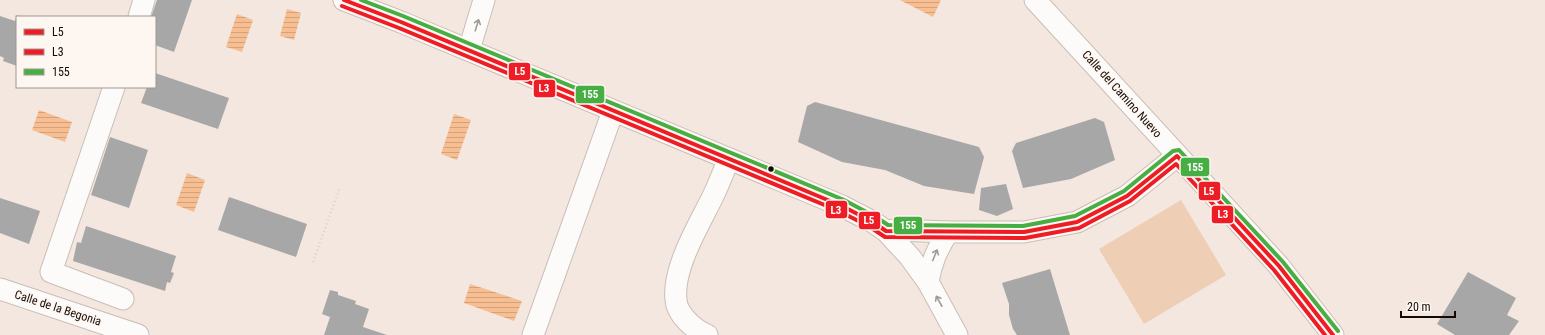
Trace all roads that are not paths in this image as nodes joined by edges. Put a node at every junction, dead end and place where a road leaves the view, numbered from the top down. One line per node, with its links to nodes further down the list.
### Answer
1 (144, 0): 5 (street)
2 (344, 0): 6 (street)
3 (484, 0): 6 (street, one-way to 3)
4 (1035, 0): 9 (street, Calle del Camino Nuevo)
5 (138, 16)
6 (469, 50): 8 (street)
7 (114, 88): 15 (street)
8 (613, 111): 10 (street); 17 (street)
9 (1178, 156): 12 (street); 20 (street, Calle del Camino Nuevo)
10 (729, 159): 11 (street); 18 (street)
11 (886, 231): 12 (street); 13 (street)
12 (948, 232): 13 (street, one-way to 12)
13 (928, 282): 19 (street, one-way to 13)
14 (0, 289): 16 (street, Calle de la Begonia)
15 (123, 299)
16 (138, 335)
17 (533, 335)
18 (707, 335)
19 (957, 335)
20 (1333, 335)

